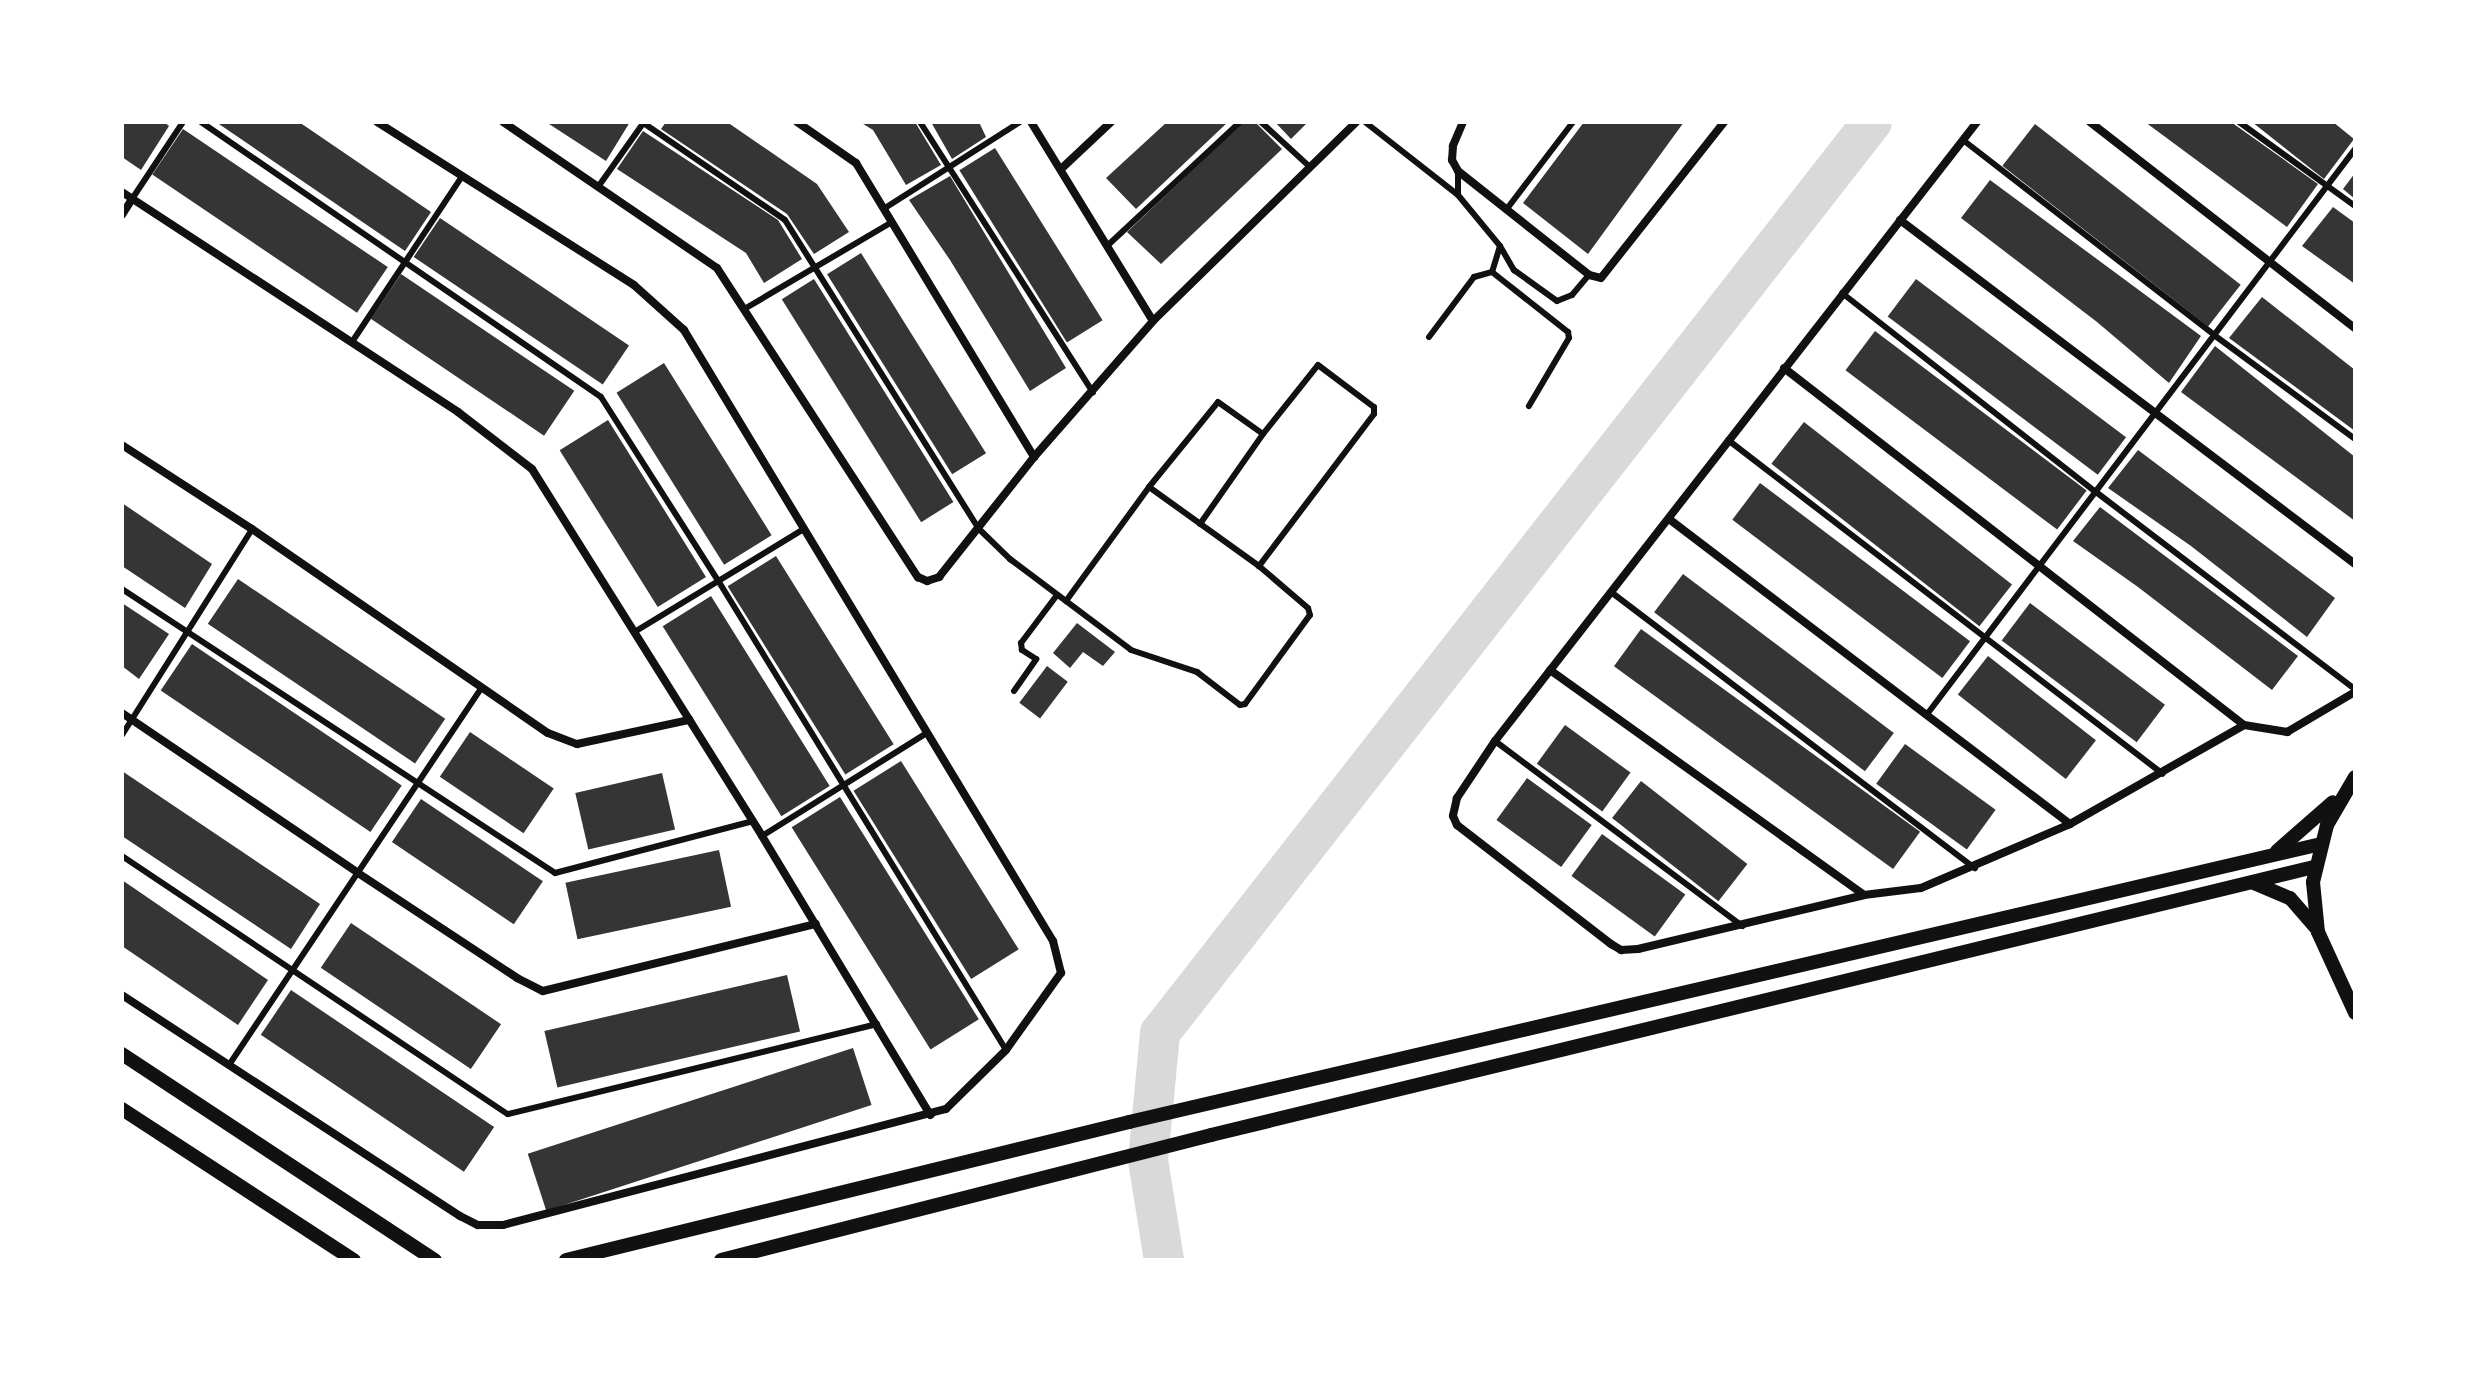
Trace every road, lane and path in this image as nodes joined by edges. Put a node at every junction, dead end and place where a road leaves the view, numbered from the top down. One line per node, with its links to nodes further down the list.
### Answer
1 (183, 122): 32 (lane)
2 (201, 122): 42 (lane)
3 (377, 122): 27 (street)
4 (503, 122): 29 (street)
5 (643, 122): 29 (lane); 43 (lane)
6 (797, 122): 34 (street)
7 (920, 122): 23 (lane)
8 (1020, 122): 23 (lane)
9 (1031, 122): 25 (street)
10 (1111, 122): 25 (street)
11 (1240, 122): 39 (lane)
12 (1261, 122): 24 (lane)
13 (1356, 122): 24 (street)
14 (1365, 122): 31 (lane)
15 (1463, 122): 26 (street)
16 (1573, 122): 35 (lane)
17 (1724, 122): 45 (street)
18 (1977, 122): 21 (street)
19 (2090, 122): 41 (street)
20 (2239, 122): 28 (lane)
21 (1963, 140): 37 (street); 50 (lane)
22 (2355, 149): 28 (lane)
23 (949, 167): 34 (lane); 54 (lane)
24 (1310, 167): 48 (street)
25 (1061, 169): 39 (street)
26 (1458, 171): 31 (lane); 35 (street)
27 (461, 178): 42 (lane); 68 (street)
28 (2327, 186): 33 (lane); 41 (lane)
29 (598, 187): 47 (street)
30 (122, 192): 32 (street)
31 (1458, 195): 40 (lane)
32 (132, 199): 36 (street); 52 (street)
33 (2355, 206)
34 (885, 208): 38 (street)
35 (1506, 210): 45 (street)
36 (122, 215)
37 (1900, 220): 46 (street); 56 (street)
38 (892, 222): 43 (lane); 61 (street)
39 (1107, 246): 48 (street)
40 (1500, 246): 44 (lane); 45 (lane)
41 (2270, 261): 49 (street); 50 (lane)
42 (404, 263): 52 (lane); 72 (lane)
43 (815, 267): 47 (lane); 66 (lane)
44 (1492, 272): 51 (lane); 55 (lane)
45 (1589, 275)
46 (1842, 293): 53 (street); 63 (lane)
47 (746, 308): 66 (street)
48 (1153, 321): 54 (street)
49 (2355, 328)
50 (2214, 335): 56 (lane); 58 (lane)
51 (1429, 337)
52 (352, 342): 77 (street)
53 (1784, 368): 59 (street); 70 (street)
54 (1093, 392): 61 (street)
55 (1529, 406)
56 (2156, 413): 63 (lane); 69 (street)
57 (1263, 434): 62 (lane); 65 (lane); 71 (lane)
58 (2355, 439)
59 (1727, 440): 64 (street); 79 (lane)
60 (122, 445): 67 (street)
61 (1034, 457): 66 (street)
62 (1149, 487): 65 (lane); 76 (lane)
63 (2096, 492): 70 (lane); 82 (lane)
64 (1669, 519): 74 (street); 85 (street)
65 (1200, 524): 71 (lane)
66 (978, 528): 75 (lane)
67 (252, 529): 78 (lane); 81 (street)
68 (804, 529): 72 (lane); 89 (street)
69 (2355, 564)
70 (2042, 565): 79 (lane); 88 (street)
71 (1259, 566): 76 (lane)
72 (719, 582): 77 (lane); 95 (lane)
73 (122, 589): 78 (lane)
74 (1611, 592): 80 (street); 103 (lane)
75 (1057, 595): 76 (lane); 83 (lane)
76 (1066, 601)
77 (636, 631): 87 (street)
78 (188, 635): 86 (lane); 94 (lane)
79 (1985, 640): 85 (lane); 92 (lane)
80 (1550, 670): 91 (street); 106 (street)
81 (482, 687): 87 (street); 94 (lane)
82 (2355, 690): 88 (street)
83 (1014, 691)
84 (122, 713): 86 (street)
85 (1928, 713): 97 (street)
86 (132, 719): 90 (lane); 104 (street)
87 (689, 720): 96 (street)
88 (2244, 725): 92 (street)
89 (927, 733): 95 (lane); 114 (street)
90 (122, 735)
91 (1495, 741): 108 (lane); 108 (street)
92 (2163, 774): 97 (street)
93 (2354, 778): 99 (street); 101 (street)
94 (418, 785): 96 (lane); 104 (lane)
95 (845, 785): 98 (lane); 114 (lane)
96 (753, 821): 98 (street)
97 (2070, 824): 103 (street)
98 (762, 836): 107 (street)
99 (2321, 844): 101 (street); 102 (street)
100 (122, 856): 110 (lane)
101 (2270, 856): 121 (street)
102 (2314, 867): 105 (street); 109 (street)
103 (1975, 868): 106 (street)
104 (358, 873): 107 (street); 110 (lane)
105 (2254, 883): 109 (street); 122 (street)
106 (1864, 895): 108 (street)
107 (816, 924): 113 (street)
108 (1743, 927)
109 (2318, 932): 112 (street)
110 (293, 970): 113 (lane); 116 (lane)
111 (122, 995): 116 (street)
112 (2355, 1013)
113 (877, 1024): 118 (street)
114 (1006, 1050): 118 (street)
115 (122, 1054): 120 (street)
116 (229, 1065): 118 (street)
117 (122, 1109): 119 (street)
118 (930, 1115)
119 (354, 1260)
120 (435, 1260)
121 (566, 1260)
122 (721, 1260)

